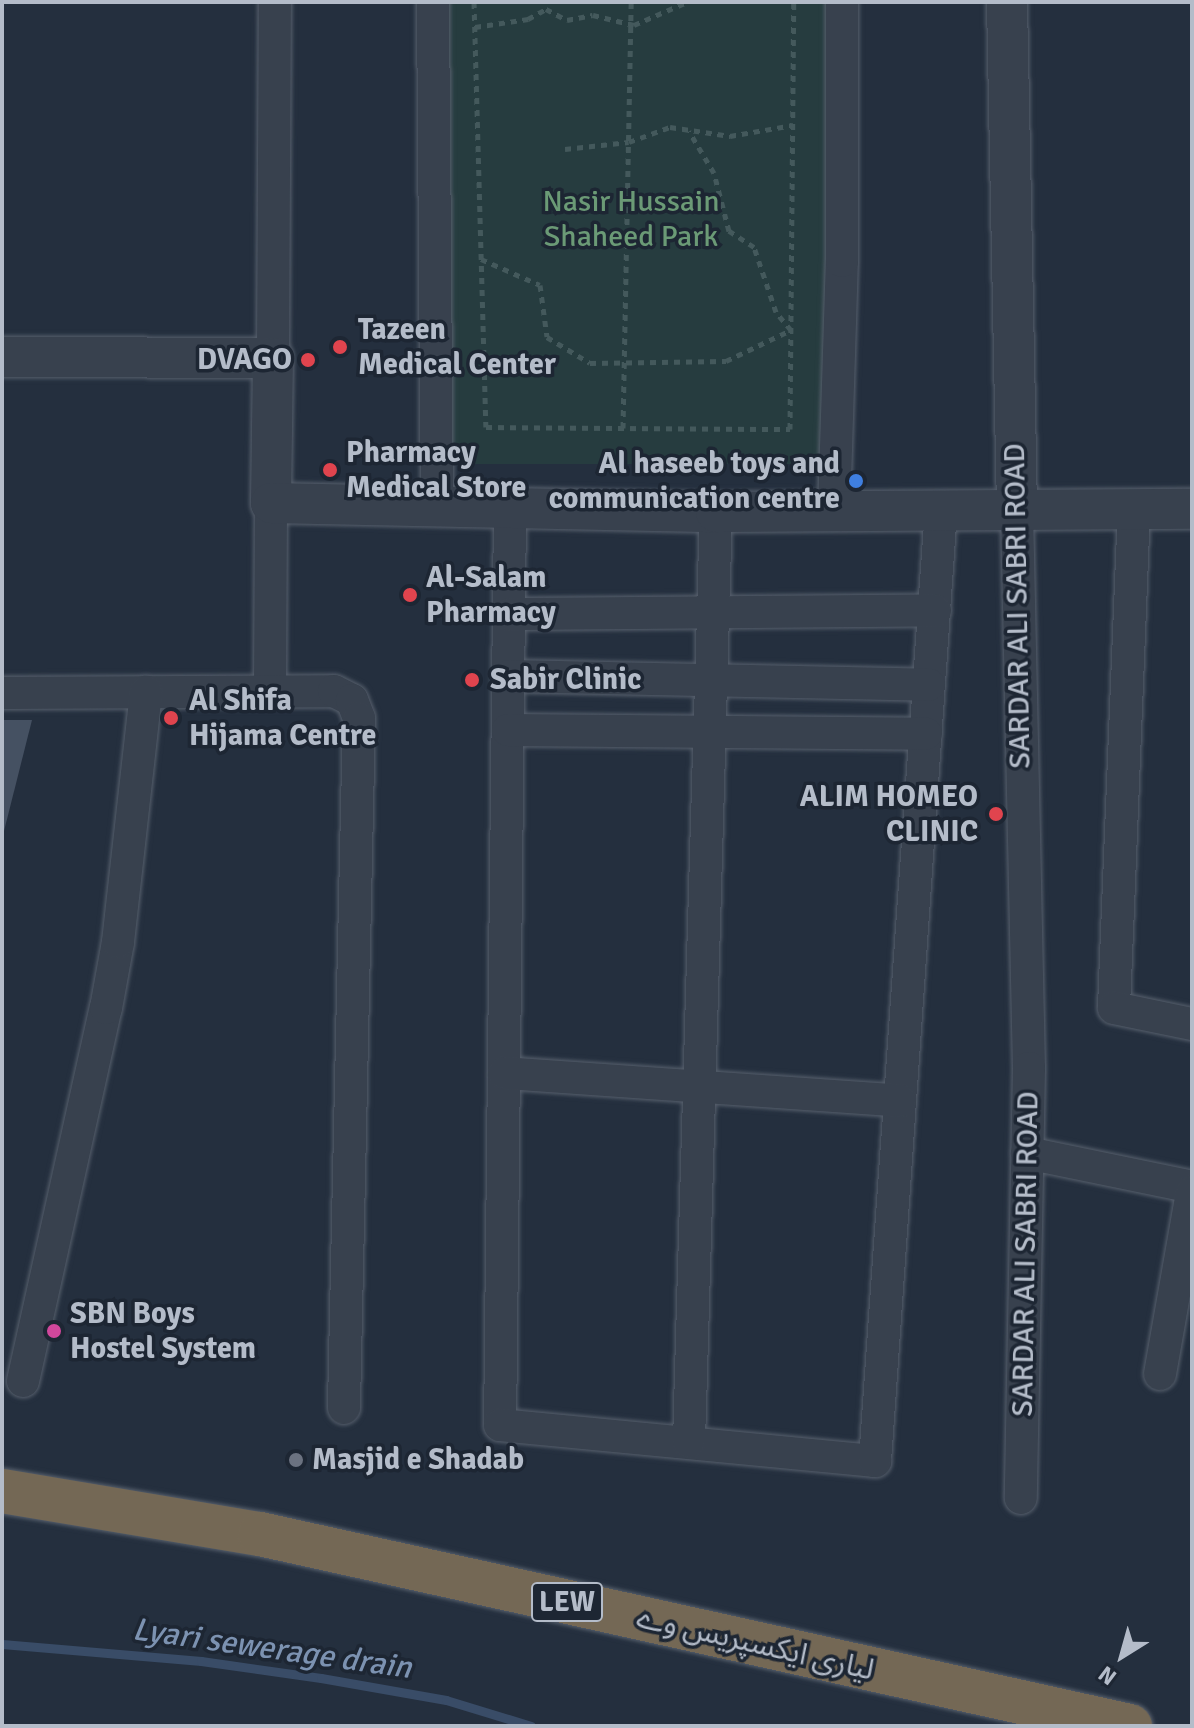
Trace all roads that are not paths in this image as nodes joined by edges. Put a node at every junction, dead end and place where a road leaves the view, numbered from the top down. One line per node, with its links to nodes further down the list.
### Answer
1 (275, 2): 6 (street)
2 (433, 2): 8 (street)
3 (842, 2): 15 (street)
4 (1007, 2): 13 (street, SARDAR ALI SABRI ROAD)
5 (2, 357): 6 (street)
6 (273, 358): 7 (street)
7 (271, 503): 8 (street); 22 (street)
8 (437, 506): 9 (street)
9 (510, 508): 14 (street); 18 (street)
10 (1134, 509): 11 (street); 13 (street); 28 (street)
11 (1192, 509)
12 (941, 511): 13 (street); 15 (street); 16 (street)
13 (1017, 511): 32 (street, SARDAR ALI SABRI ROAD)
14 (716, 512): 15 (street); 17 (street)
15 (834, 512)
16 (935, 610): 17 (street); 21 (street)
17 (713, 613): 18 (street); 20 (street)
18 (509, 614): 19 (street)
19 (509, 676): 20 (street); 25 (street)
20 (711, 680): 21 (street); 26 (street)
21 (929, 685): 27 (street)
22 (270, 691): 23 (street); 36 (street)
23 (146, 692): 24 (street); 35 (street)
24 (2, 693)
25 (508, 730): 26 (street); 29 (street)
26 (710, 732): 27 (street); 30 (street)
27 (926, 734): 31 (street)
28 (1192, 1024)
29 (504, 1073): 30 (street); 37 (street)
30 (699, 1087): 31 (street); 37 (street)
31 (900, 1101): 37 (street)
32 (1027, 1153): 33 (street); 39 (street, SARDAR ALI SABRI ROAD)
33 (1192, 1190): 34 (street)
34 (1160, 1374)
35 (23, 1381)
36 (344, 1408)
37 (689, 1442)
38 (2, 1491): 40 (highway, لیاری ایکسپریس وے / LEW)
39 (1021, 1498)
40 (1130, 1726)

